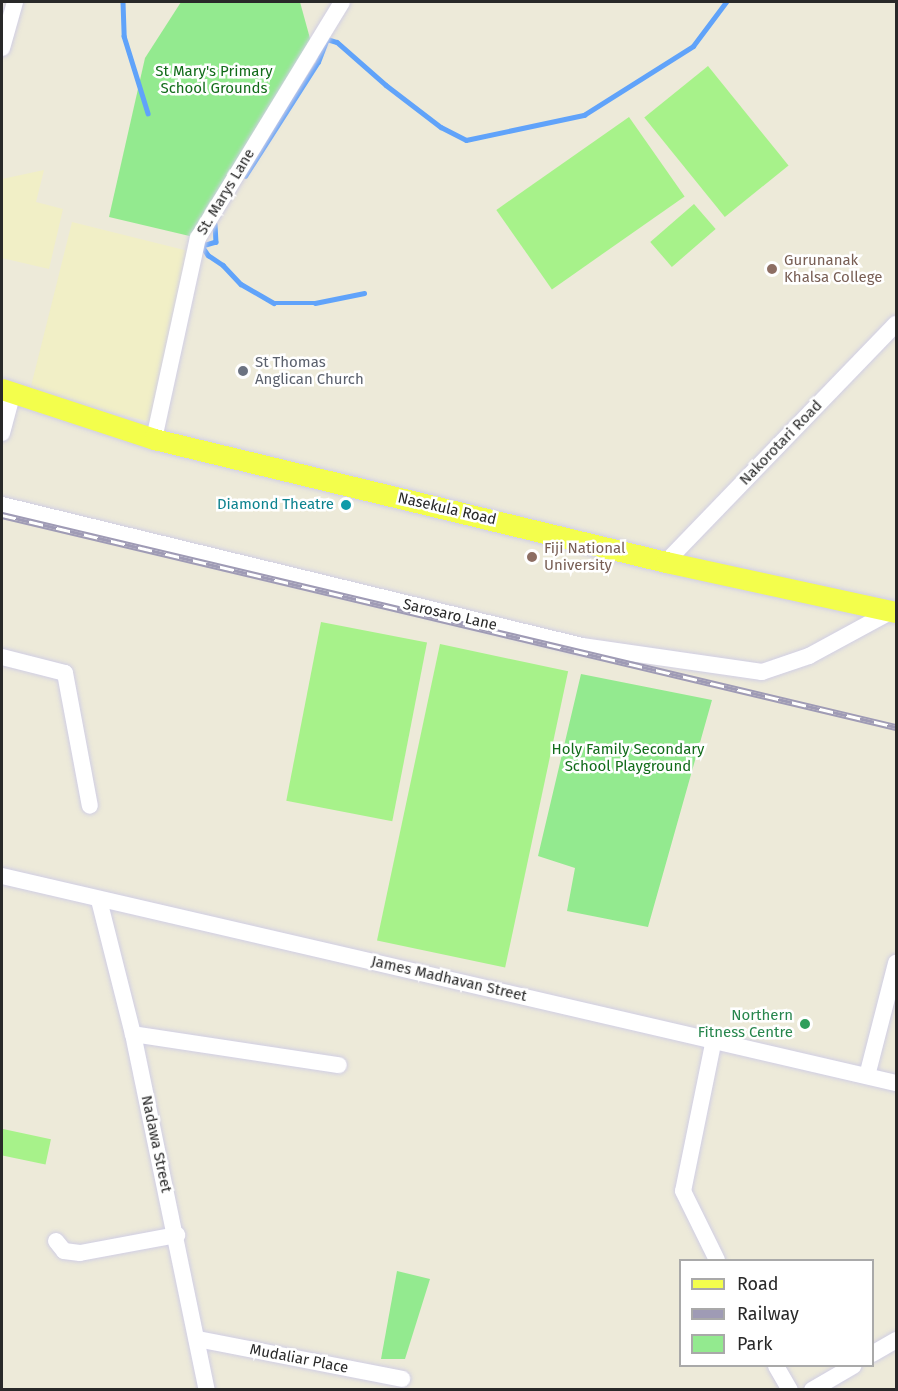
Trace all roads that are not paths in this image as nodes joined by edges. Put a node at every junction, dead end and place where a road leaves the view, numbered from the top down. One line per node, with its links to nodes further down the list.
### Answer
1 (15, 2): 3 (street)
2 (342, 2): 7 (street, St. Marys Lane)
3 (2, 48)
4 (897, 324): 9 (street, Nakorotari Road)
5 (7, 391): 6 (street); 7 (main road, Nasekula Road)
6 (2, 433)
7 (154, 439): 9 (main road, Nasekula Road)
8 (2, 505): 10 (street, Sarosaro Lane)
9 (666, 562): 10 (main road, Nasekula Road)
10 (894, 612)
11 (2, 657): 12 (street)
12 (90, 806)
13 (2, 876): 14 (street, James Madhavan Street)
14 (99, 900): 16 (street, Nadawa Street); 17 (street, James Madhavan Street)
15 (897, 963): 19 (street)
16 (133, 1034): 18 (street); 21 (street, Nadawa Street)
17 (714, 1039): 19 (street, James Madhavan Street); 23 (street)
18 (339, 1065)
19 (867, 1076): 20 (street, James Madhavan Street)
20 (897, 1083)
21 (177, 1235): 22 (street); 24 (street, Nadawa Street)
22 (56, 1241)
23 (716, 1259)
24 (197, 1339): 29 (street, Mudaliar Place); 30 (street, Nadawa Street)
25 (897, 1341): 26 (street)
26 (874, 1353)
27 (778, 1367): 31 (street)
28 (850, 1367): 32 (street)
29 (402, 1379)
30 (207, 1389)
31 (790, 1389)
32 (812, 1389)

